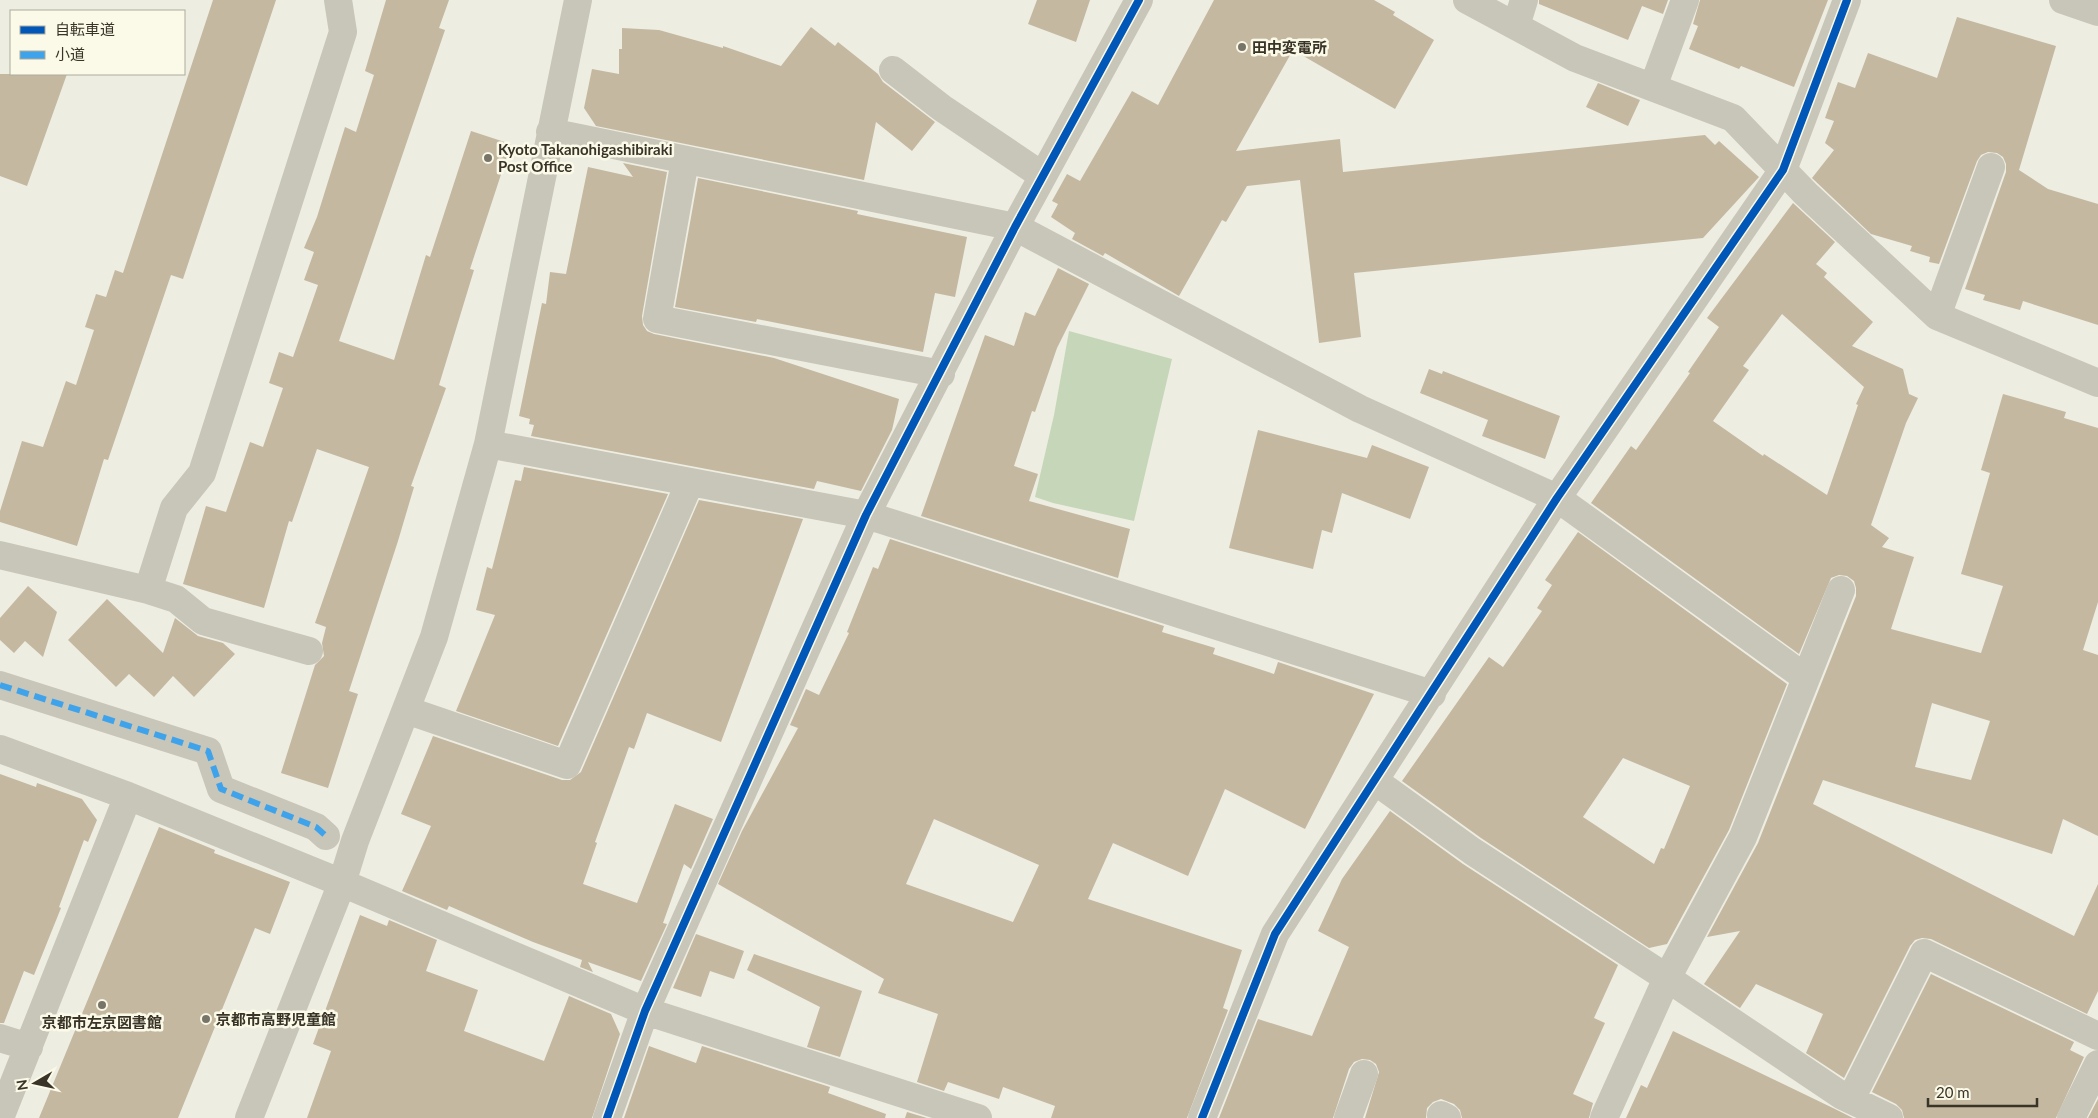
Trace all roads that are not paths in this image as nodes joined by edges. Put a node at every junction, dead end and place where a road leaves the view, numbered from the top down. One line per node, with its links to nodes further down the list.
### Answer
1 (338, 0): 27 (street)
2 (578, 0): 13 (street)
3 (1139, 0): 17 (street)
4 (1467, 0): 10 (street)
5 (1524, 0): 10 (street)
6 (1684, 0): 12 (street)
7 (1847, 0): 16 (street)
8 (2063, 0): 9 (street)
9 (2098, 12)
10 (1516, 26): 12 (street)
11 (893, 70): 17 (street)
12 (1653, 87): 16 (street)
13 (550, 132): 14 (street); 22 (street)
14 (685, 160): 18 (street); 20 (street)
15 (1991, 167): 19 (street)
16 (1783, 170): 19 (street); 24 (street)
17 (1043, 176): 18 (street)
18 (1015, 227): 20 (street); 24 (street)
19 (1936, 316): 21 (street)
20 (941, 374): 25 (street)
21 (2098, 383)
22 (488, 444): 23 (street); 33 (street)
23 (690, 482): 25 (street); 33 (street)
24 (1557, 498): 30 (street); 32 (street)
25 (866, 515): 32 (street); 40 (street)
26 (0, 555): 27 (street)
27 (148, 590): 29 (street)
28 (1841, 590): 30 (street)
29 (309, 652)
30 (1806, 678): 39 (street)
31 (0, 685): 37 (street)
32 (1432, 694): 35 (street)
33 (406, 710): 38 (street)
34 (0, 749): 36 (street)
35 (1375, 781): 39 (street); 51 (street)
36 (128, 796): 38 (street); 43 (street)
37 (326, 836)
38 (342, 883): 40 (street); 48 (street)
39 (1667, 978): 46 (street); 53 (street)
40 (645, 1011): 49 (street); 50 (street)
41 (2098, 1036): 46 (street)
42 (0, 1038): 43 (street)
43 (29, 1047): 47 (street)
44 (2098, 1064): 55 (street)
45 (1364, 1074): 52 (street)
46 (1851, 1099): 54 (street)
47 (0, 1118)
48 (249, 1118)
49 (606, 1118)
50 (978, 1118)
51 (1202, 1118)
52 (1348, 1118)
53 (1604, 1118)
54 (1889, 1118)
55 (2071, 1118)

